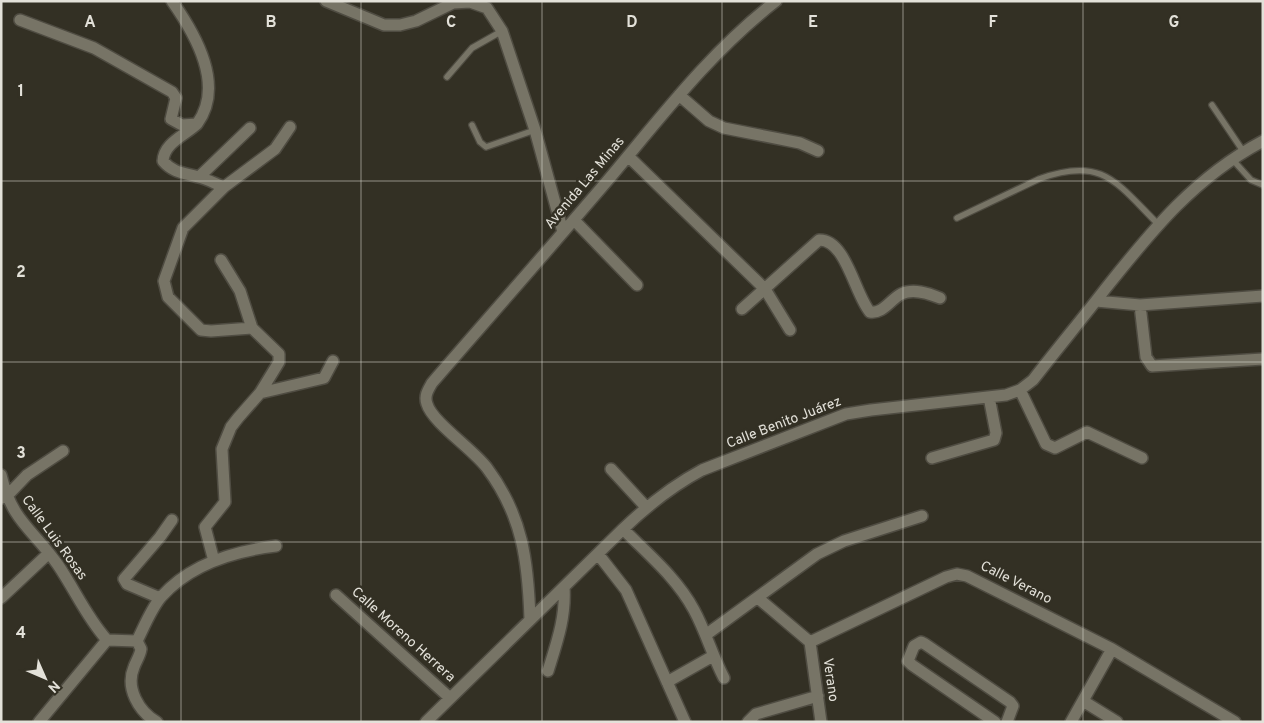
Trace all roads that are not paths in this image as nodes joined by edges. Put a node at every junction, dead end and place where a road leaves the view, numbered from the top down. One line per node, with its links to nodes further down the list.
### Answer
1 (172, 1): 10 (street)
2 (326, 1): 4 (street)
3 (776, 1): 8 (street, Avenida Las Minas)
4 (470, 2): 6 (street)
5 (20, 20): 10 (street)
6 (502, 31): 7 (lane); 14 (street)
7 (447, 77)
8 (679, 95): 16 (street); 18 (street, Avenida Las Minas)
9 (1212, 105): 17 (lane)
10 (197, 124): 20 (street)
11 (472, 125): 14 (lane)
12 (290, 127): 22 (street)
13 (250, 128): 20 (street)
14 (535, 130): 26 (street)
15 (1263, 141): 17 (street, Calle Benito Juárez)
16 (818, 150)
17 (1243, 152): 19 (street, Calle Benito Juárez)
18 (628, 156): 24 (street, Avenida Las Minas); 29 (street)
19 (1232, 159): 21 (lane); 25 (street, Calle Benito Juárez)
20 (199, 177): 22 (street)
21 (1263, 185)
22 (224, 187): 35 (street)
23 (957, 218): 25 (lane)
24 (574, 220): 26 (street, Avenida Las Minas); 28 (street)
25 (1157, 224): 32 (street, Calle Benito Juárez)
26 (563, 232): 61 (street, Avenida Las Minas)
27 (221, 260): 35 (street)
28 (637, 285)
29 (765, 289): 31 (street); 34 (street); 36 (street)
30 (1263, 296): 33 (street)
31 (940, 298)
32 (1096, 301): 33 (street); 39 (street, Calle Benito Juárez)
33 (1140, 305): 37 (street)
34 (742, 309)
35 (252, 328): 40 (street)
36 (790, 330)
37 (1263, 359)
38 (333, 361): 40 (street)
39 (1020, 390): 41 (street, Calle Benito Juárez); 44 (street)
40 (260, 392): 55 (street)
41 (989, 397): 43 (street); 48 (street, Calle Benito Juárez)
42 (64, 451): 47 (street)
43 (932, 458)
44 (1142, 458)
45 (610, 469): 48 (street)
46 (1, 476): 47 (street, Calle Luis Rosas)
47 (4, 497): 53 (street, Calle Luis Rosas)
48 (646, 507): 51 (street, Calle Benito Juárez)
49 (922, 516): 60 (street)
50 (172, 520): 59 (street)
51 (623, 528): 54 (street, Calle Benito Juárez); 62 (street)
52 (276, 546): 55 (street)
53 (49, 553): 58 (street); 63 (street, Calle Luis Rosas)
54 (598, 554): 56 (street, Calle Benito Juárez); 70 (street)
55 (214, 561): 59 (street)
56 (564, 587): 61 (street, Calle Benito Juárez); 68 (street)
57 (336, 595): 72 (street, Calle Moreno Herrera)
58 (1, 598)
59 (160, 598): 64 (street)
60 (758, 598): 62 (street); 65 (street)
61 (530, 619): 72 (street, Calle Benito Juárez)
62 (707, 634): 67 (street)
63 (107, 640): 64 (street); 75 (street)
64 (137, 641): 74 (street)
65 (810, 642): 66 (street, Calle Verano); 71 (street, Verano)
66 (1112, 648): 73 (street); 84 (street, Calle Verano)
67 (712, 656): 69 (street); 70 (street)
68 (548, 671)
69 (724, 678)
70 (667, 682): 77 (street)
71 (818, 696): 78 (street); 79 (street, Verano)
72 (450, 698): 76 (street, Calle Benito Juárez)
73 (1083, 701): 82 (street); 83 (street)
74 (155, 721)
75 (39, 722)
76 (426, 722)
77 (685, 722)
78 (748, 722)
79 (821, 722)
80 (995, 722): 81 (street)
81 (1007, 722)
82 (1071, 722)
83 (1117, 722)
84 (1235, 722)

